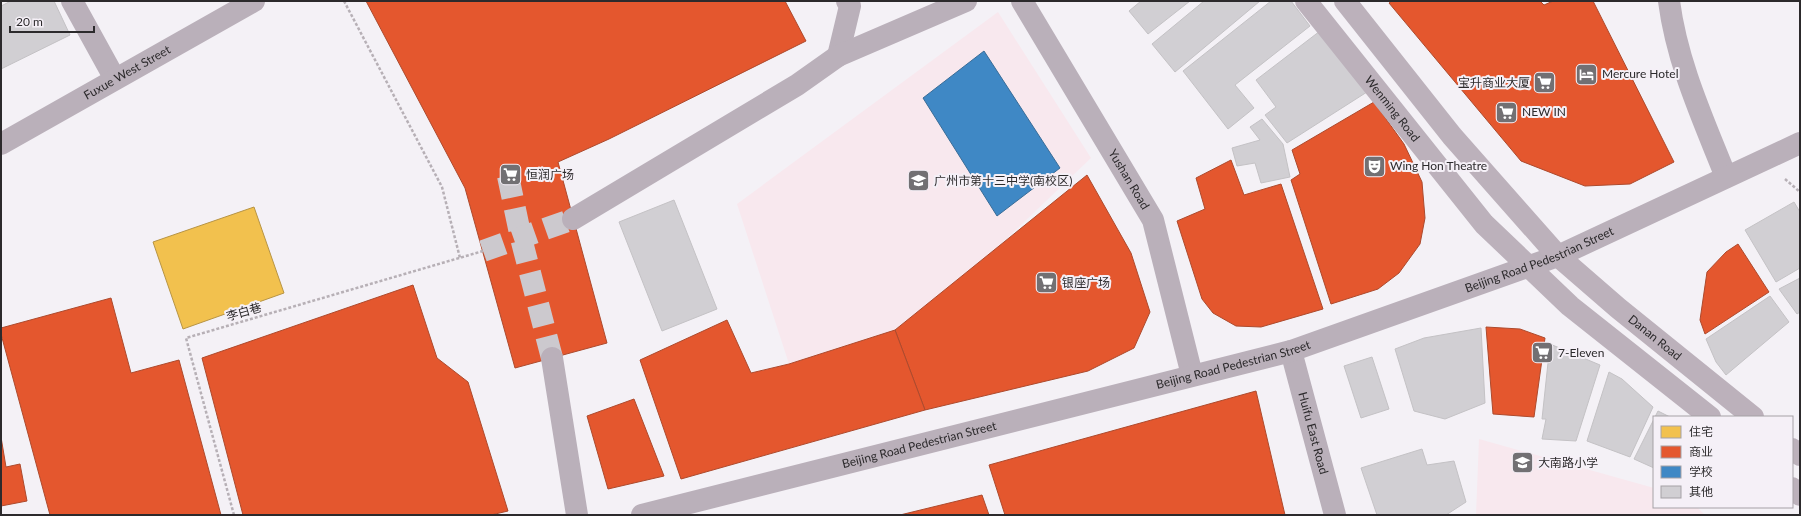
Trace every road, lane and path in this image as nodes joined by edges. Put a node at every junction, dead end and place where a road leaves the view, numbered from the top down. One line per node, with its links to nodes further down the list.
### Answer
1 (72, 1): 11 (street)
2 (254, 1): 11 (street, Fuxue West Street)
3 (344, 1): 18 (path)
4 (847, 1): 10 (street)
5 (966, 1): 10 (street)
6 (1022, 1): 22 (street, Yushan Road)
7 (1306, 1): 19 (main road, Wenming Road)
8 (1345, 1): 17 (main road)
9 (1669, 1): 14 (street)
10 (838, 56): 15 (street)
11 (115, 80): 13 (street, Fuxue West Street)
12 (1800, 143): 14 (street, Beijing Road Pedestrian Street)
13 (1, 144)
14 (1726, 177): 17 (street, Beijing Road Pedestrian Street)
15 (573, 219)
16 (483, 251): 18 (path, 李白巷)
17 (1558, 256): 19 (street, Beijing Road Pedestrian Street); 24 (main road, Danan Road)
18 (460, 258): 25 (path, 李白巷)
19 (1528, 267): 20 (street, Beijing Road Pedestrian Street); 23 (main road)
20 (1291, 351): 22 (street, Beijing Road Pedestrian Street); 28 (street, Huifu East Road)
21 (552, 358): 26 (street)
22 (1192, 375): 27 (street, Beijing Road Pedestrian Street)
23 (1709, 416)
24 (1752, 416)
25 (234, 515)
26 (577, 515)
27 (642, 515)
28 (1335, 515)

